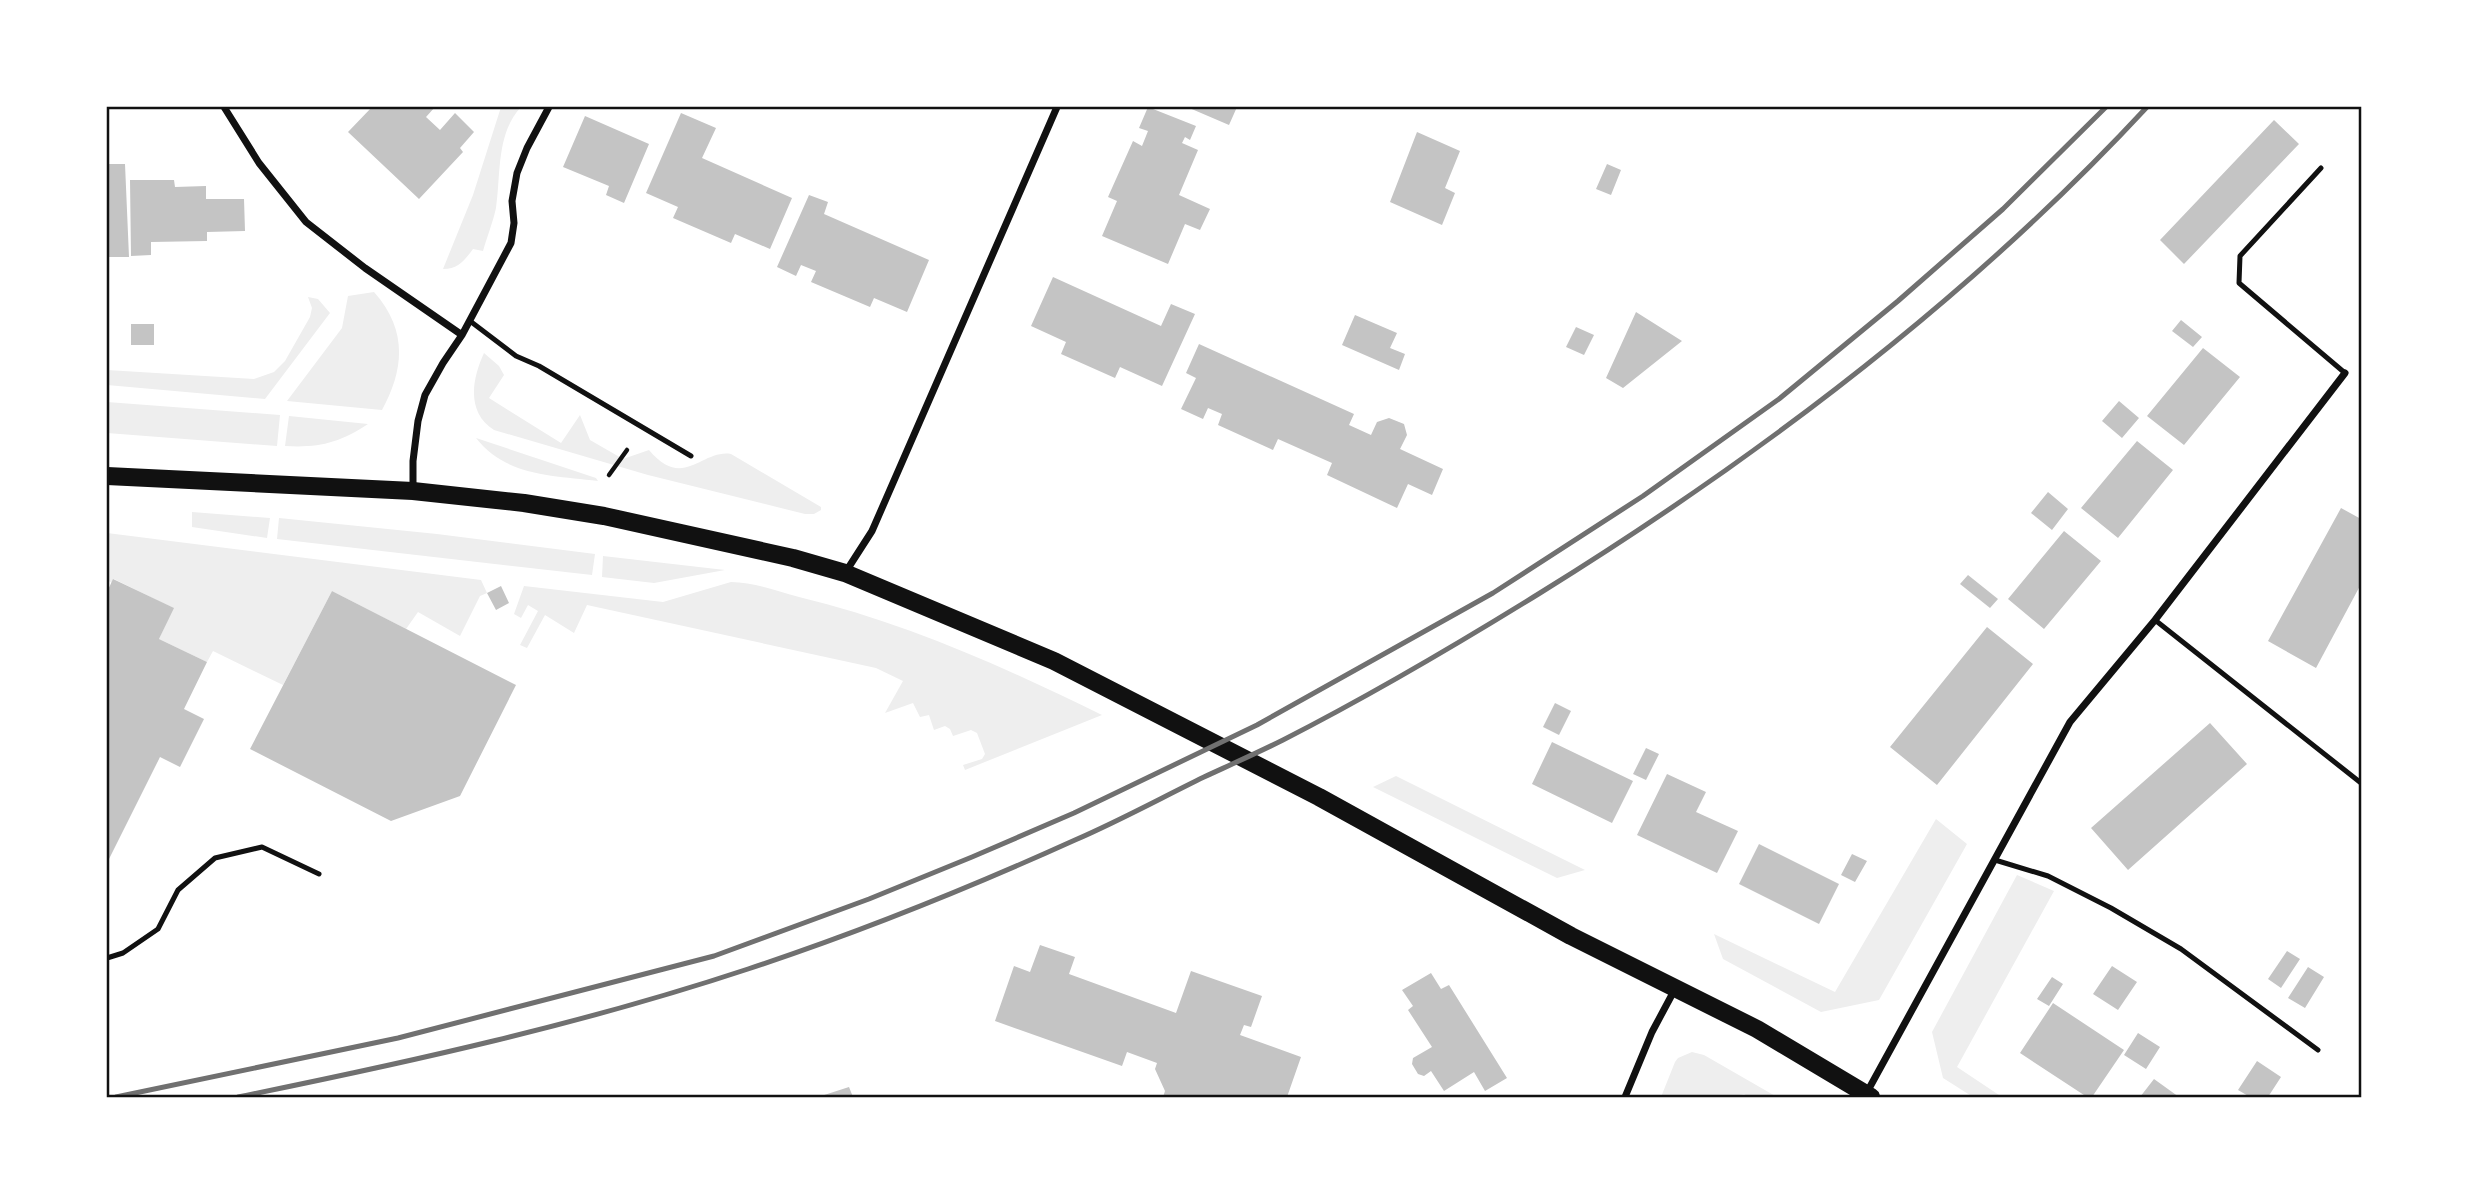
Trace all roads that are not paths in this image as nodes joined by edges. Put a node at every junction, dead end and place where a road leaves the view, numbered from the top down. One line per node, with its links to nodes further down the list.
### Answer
1 (224, 107): 6 (street)
2 (549, 107): 5 (street)
3 (1057, 107): 11 (street)
4 (2321, 168): 7 (lane)
5 (470, 321): 6 (street); 8 (lane)
6 (462, 335): 10 (street)
7 (2345, 373): 12 (street)
8 (691, 456)
9 (107, 475): 10 (main road)
10 (413, 491): 11 (main road)
11 (845, 573): 17 (main road)
12 (2155, 620): 13 (lane); 14 (street)
13 (2361, 783)
14 (1995, 860): 18 (lane); 19 (street)
15 (319, 874): 16 (lane)
16 (107, 958)
17 (1675, 988): 19 (main road); 20 (street)
18 (2318, 1050)
19 (1868, 1096)
20 (1625, 1097)

